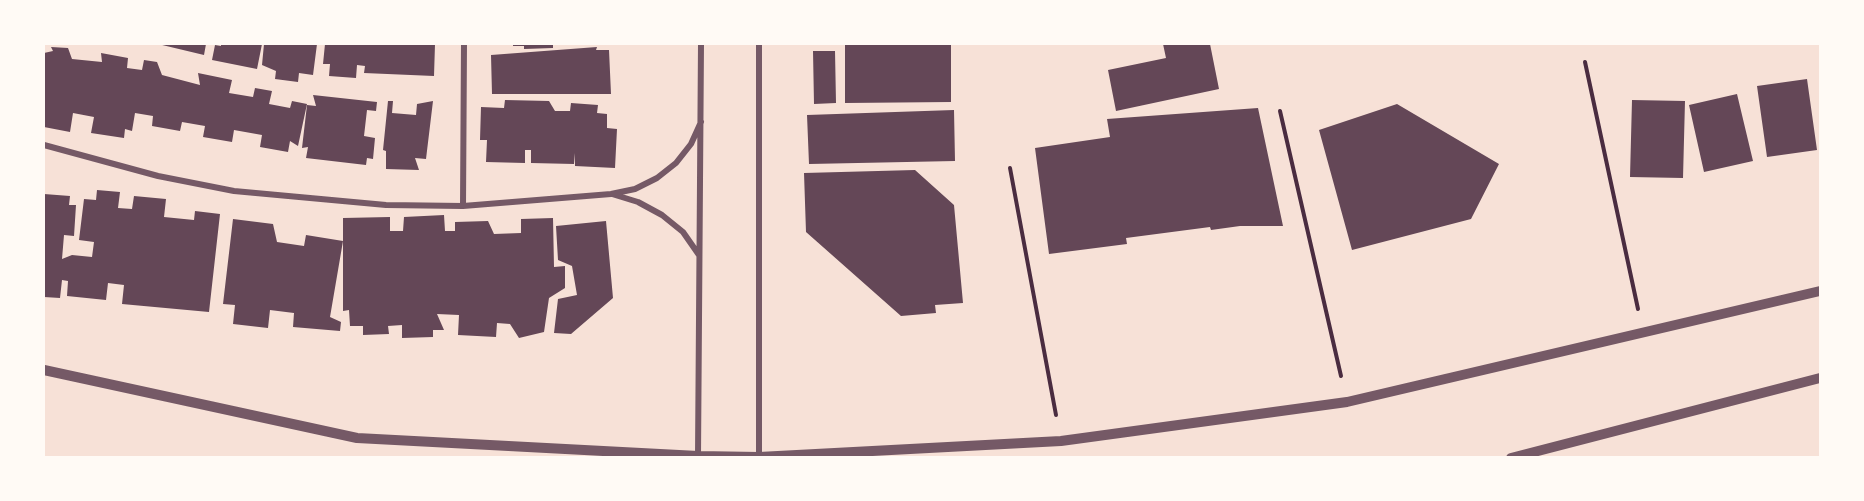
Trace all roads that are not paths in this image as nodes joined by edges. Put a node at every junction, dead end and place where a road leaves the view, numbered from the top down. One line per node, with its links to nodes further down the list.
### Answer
1 (464, 44): 7 (street)
2 (701, 44): 4 (street)
3 (759, 44): 13 (street)
4 (701, 122): 6 (street); 8 (street)
5 (44, 145): 7 (street)
6 (611, 194): 7 (street); 8 (street)
7 (463, 206)
8 (699, 255): 12 (street)
9 (1821, 291): 13 (street)
10 (44, 370): 12 (street)
11 (1821, 378): 14 (street)
12 (698, 456): 13 (street)
13 (759, 457)
14 (1511, 458)

